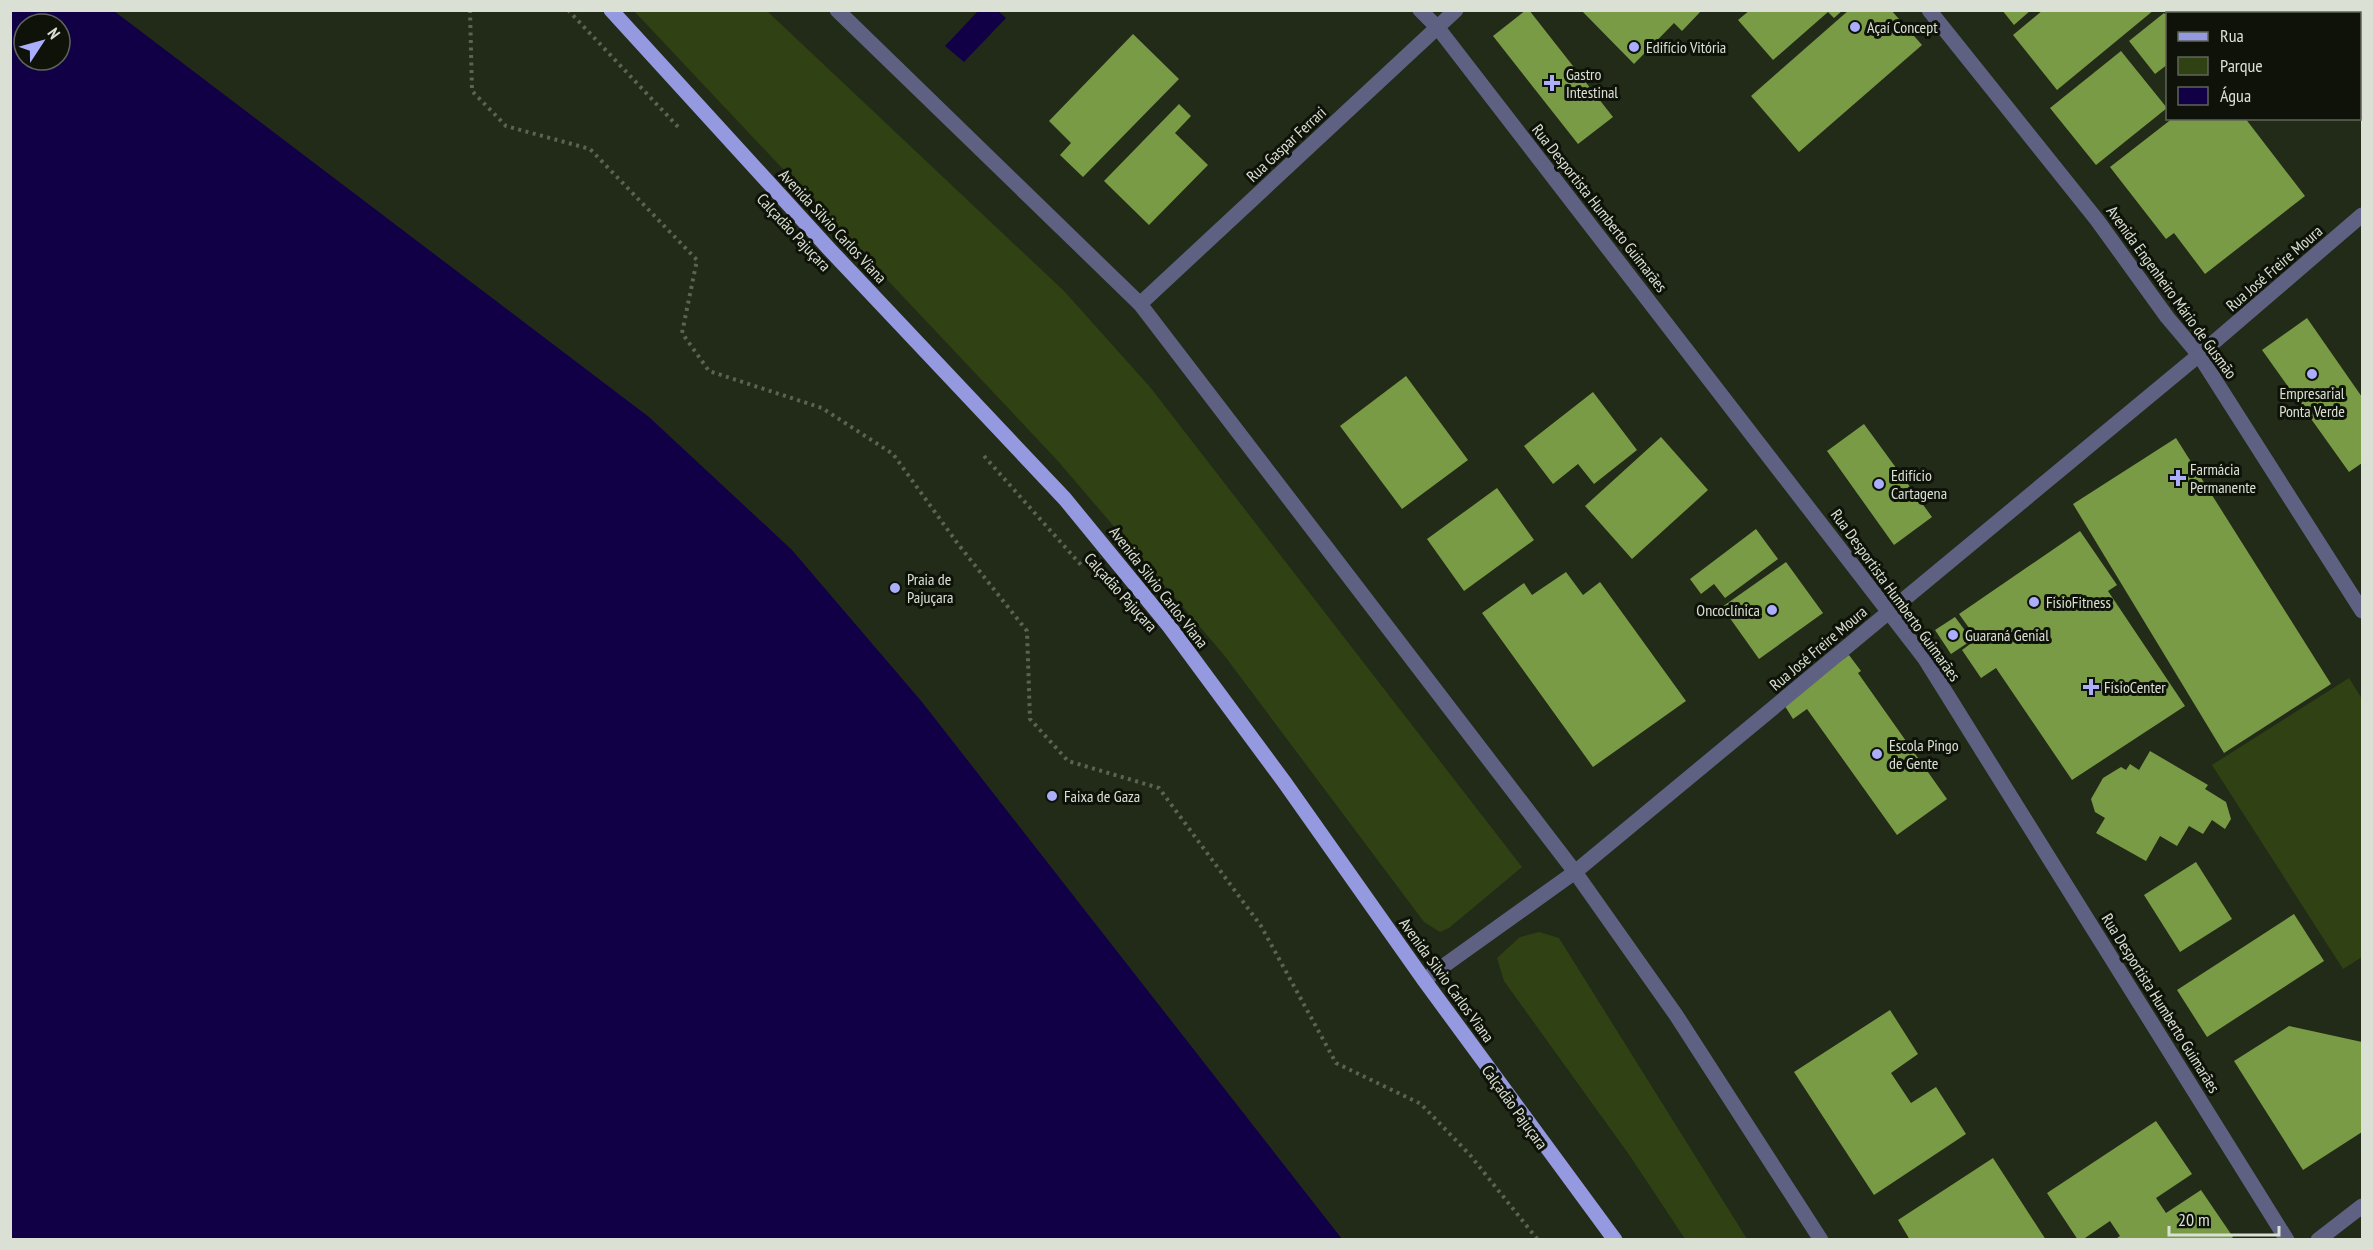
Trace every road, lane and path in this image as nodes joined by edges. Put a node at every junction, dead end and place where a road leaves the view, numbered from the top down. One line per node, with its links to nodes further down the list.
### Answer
1 (470, 10): 20 (path)
2 (568, 10): 9 (path)
3 (611, 10): 18 (main road, Avenida Silvio Carlos Viana)
4 (837, 10): 11 (street)
5 (1420, 10): 8 (street, Rua Desportista Humberto Guimarães)
6 (1456, 10): 8 (street, Rua Gaspar Ferrari)
7 (1929, 10): 12 (street, Avenida Engenheiro Mário de Gusmão)
8 (1438, 28): 11 (street, Rua Gaspar Ferrari); 16 (street, Rua Desportista Humberto Guimarães)
9 (683, 133)
10 (2362, 215): 12 (street, Rua José Freire Moura)
11 (1140, 304): 17 (street)
12 (2199, 355): 15 (street, Avenida Engenheiro Mário de Gusmão); 16 (street, Rua José Freire Moura)
13 (977, 448): 14 (path, Calçadão Pajuçara)
14 (1088, 572)
15 (2362, 611)
16 (1890, 612): 17 (street, Rua José Freire Moura); 23 (street, Rua Desportista Humberto Guimarães)
17 (1575, 872): 18 (street, Rua José Freire Moura); 22 (street)
18 (1424, 980): 21 (main road, Avenida Silvio Carlos Viana)
19 (2362, 1206): 24 (street)
20 (1538, 1239)
21 (1615, 1239)
22 (1821, 1239)
23 (2288, 1239)
24 (2318, 1239)

